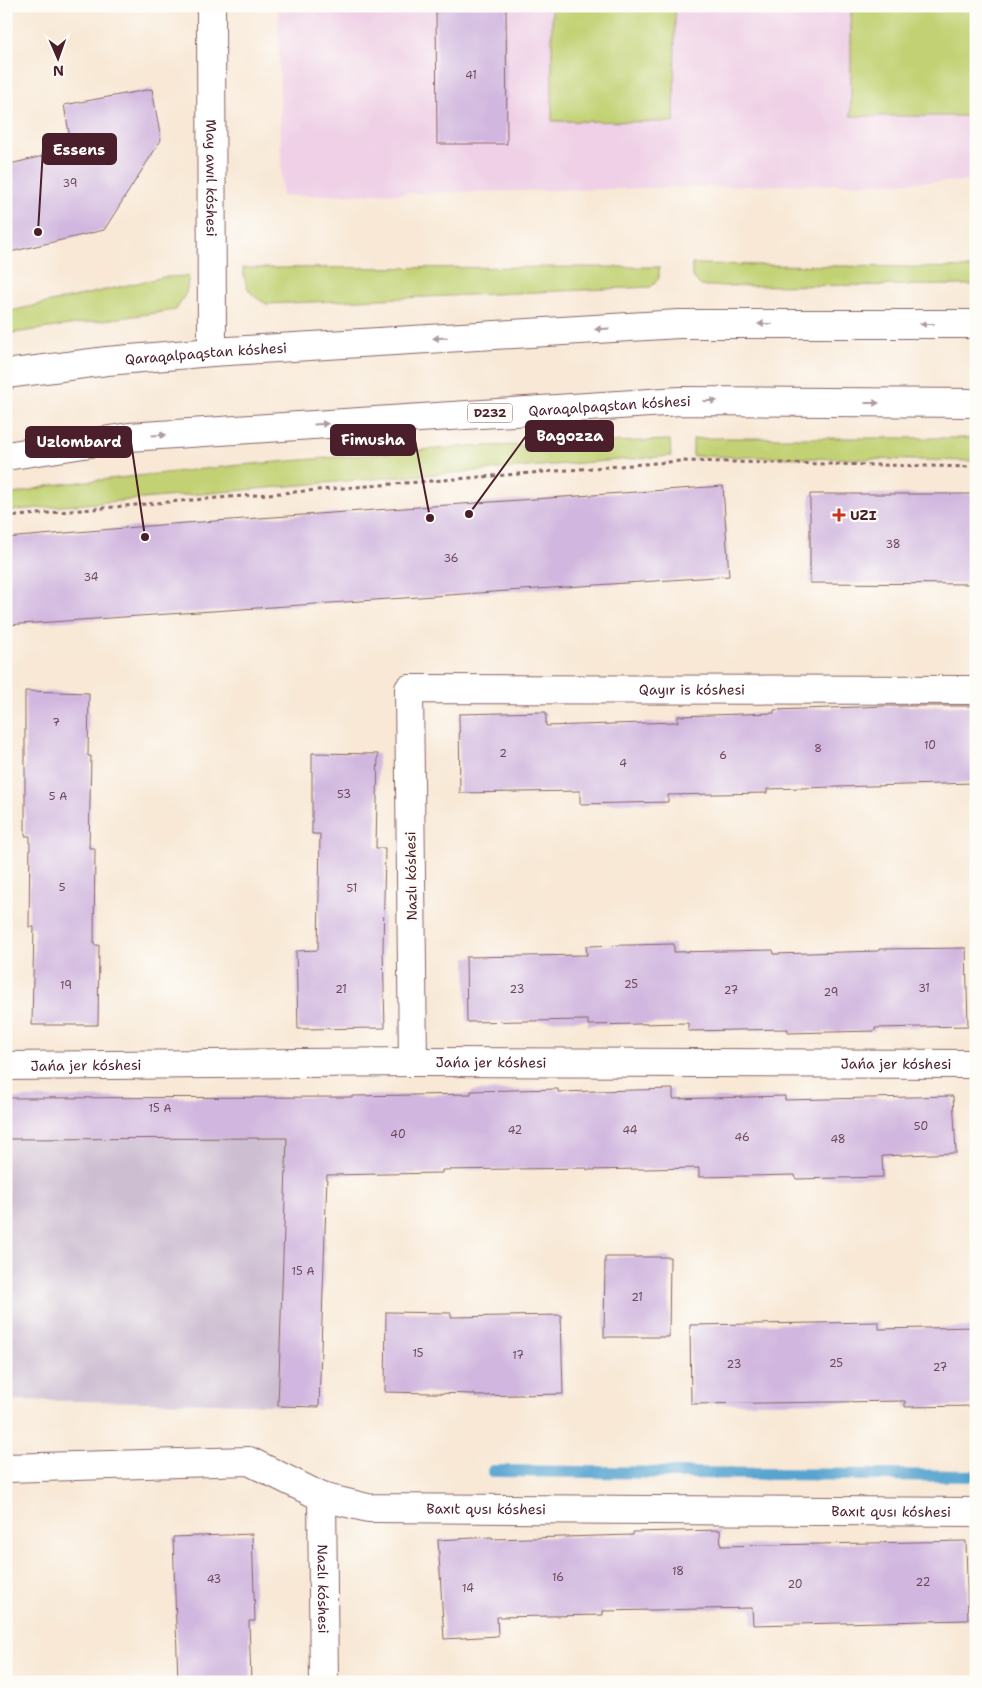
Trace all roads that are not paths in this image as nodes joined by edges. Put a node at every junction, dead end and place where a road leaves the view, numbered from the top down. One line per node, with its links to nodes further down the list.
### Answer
1 (211, 6): 3 (street, May awıl kóshesi)
2 (976, 324): 3 (street, Qaraqalpaqstan kóshesi, one-way to 3)
3 (212, 352): 4 (street, Qaraqalpaqstan kóshesi)
4 (6, 374)
5 (976, 403): 6 (street, Qaraqalpaqstan kóshesi / D232, one-way to 5)
6 (6, 456)
7 (409, 690): 8 (street, Qayır is kóshesi); 9 (street, Nazlı kóshesi)
8 (976, 690)
9 (413, 1062): 10 (street, Jańa jer kóshesi); 11 (street, Jańa jer kóshesi)
10 (976, 1064)
11 (6, 1066)
12 (6, 1468): 13 (street, Baxıt qusı kóshesi)
13 (322, 1497): 14 (street, Baxıt qusı kóshesi); 15 (street, Nazlı kóshesi)
14 (976, 1512)
15 (324, 1682)

